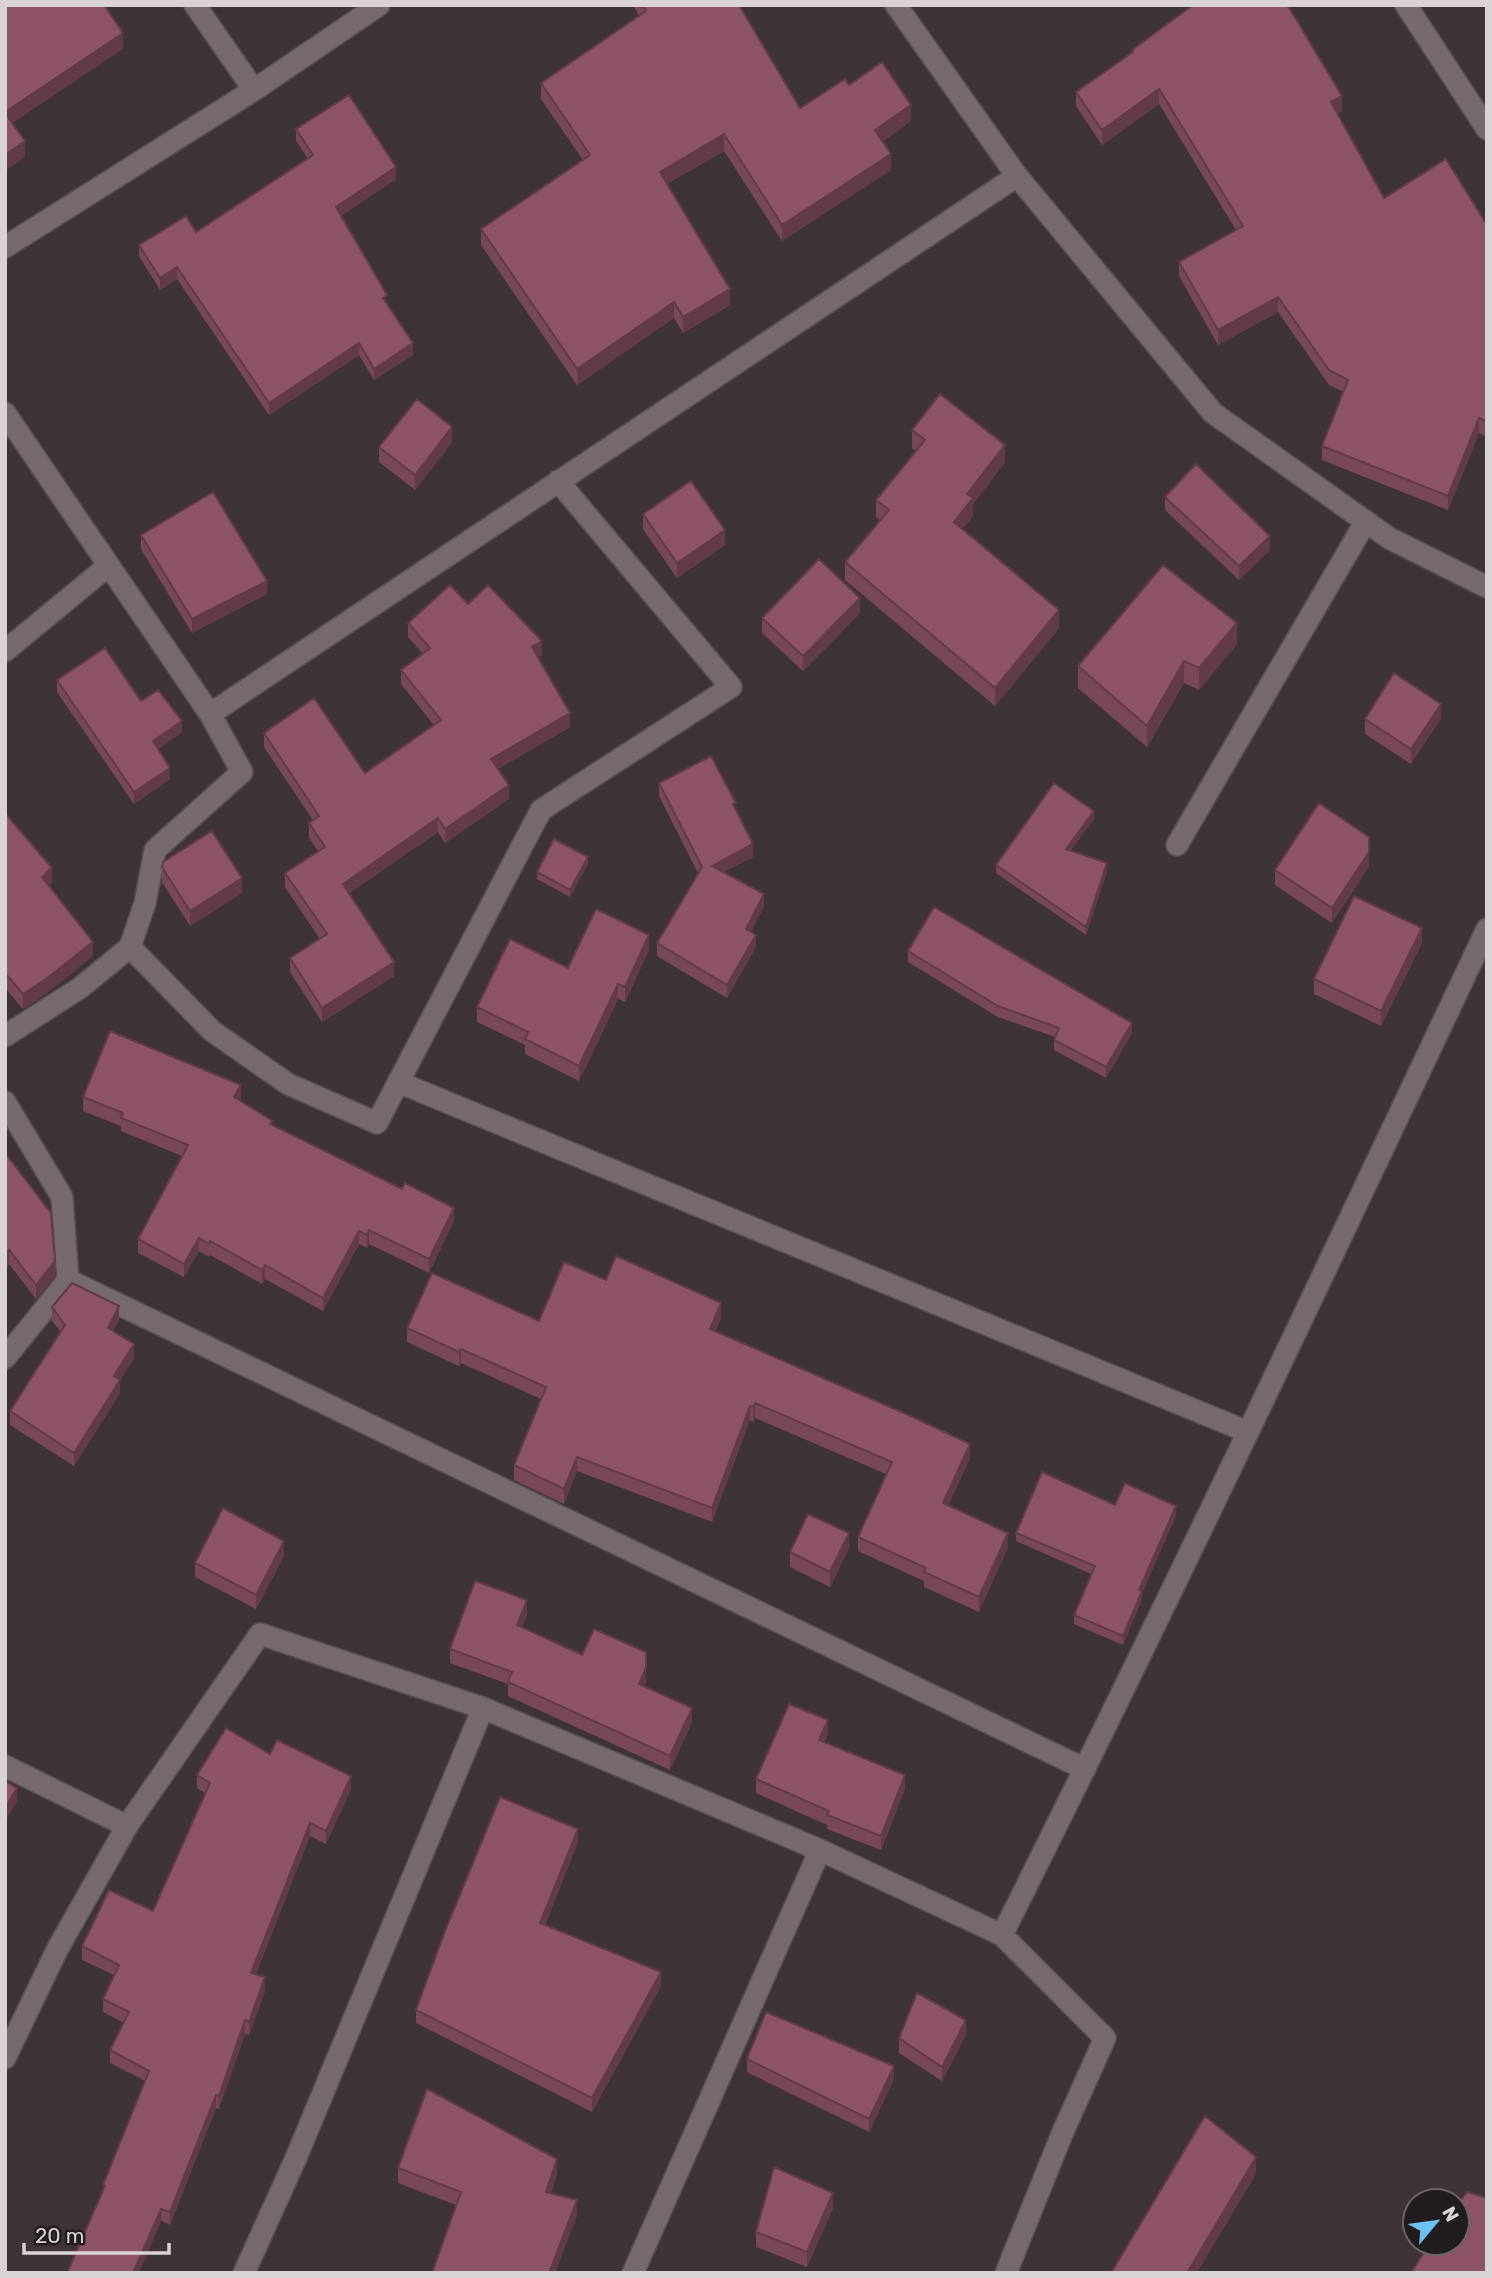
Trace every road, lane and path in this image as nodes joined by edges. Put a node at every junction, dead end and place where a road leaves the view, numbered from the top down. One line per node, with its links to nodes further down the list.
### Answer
1 (195, 5): 5 (street)
2 (379, 5): 5 (street)
3 (896, 5): 7 (street)
4 (1406, 5): 6 (street)
5 (254, 90): 8 (street)
6 (1487, 129)
7 (1017, 176): 10 (street); 11 (street)
8 (5, 247)
9 (5, 413): 12 (street)
10 (558, 481): 15 (street); 20 (street)
11 (1366, 521): 13 (street); 16 (street)
12 (108, 566): 14 (street); 15 (street)
13 (1487, 587)
14 (5, 651)
15 (210, 714): 18 (street)
16 (1177, 845)
17 (1487, 929): 24 (street)
18 (131, 947): 19 (street); 20 (street)
19 (5, 1036)
20 (398, 1082): 24 (street)
21 (5, 1102): 22 (street)
22 (68, 1280): 23 (street); 27 (street)
23 (5, 1358)
24 (1248, 1432): 27 (street)
25 (483, 1708): 28 (street); 29 (street); 32 (street)
26 (5, 1766): 28 (street)
27 (1085, 1769): 30 (street)
28 (127, 1826): 31 (street)
29 (820, 1850): 30 (street); 33 (street)
30 (1002, 1935): 34 (street)
31 (5, 2058)
32 (244, 2273)
33 (634, 2273)
34 (1006, 2273)

